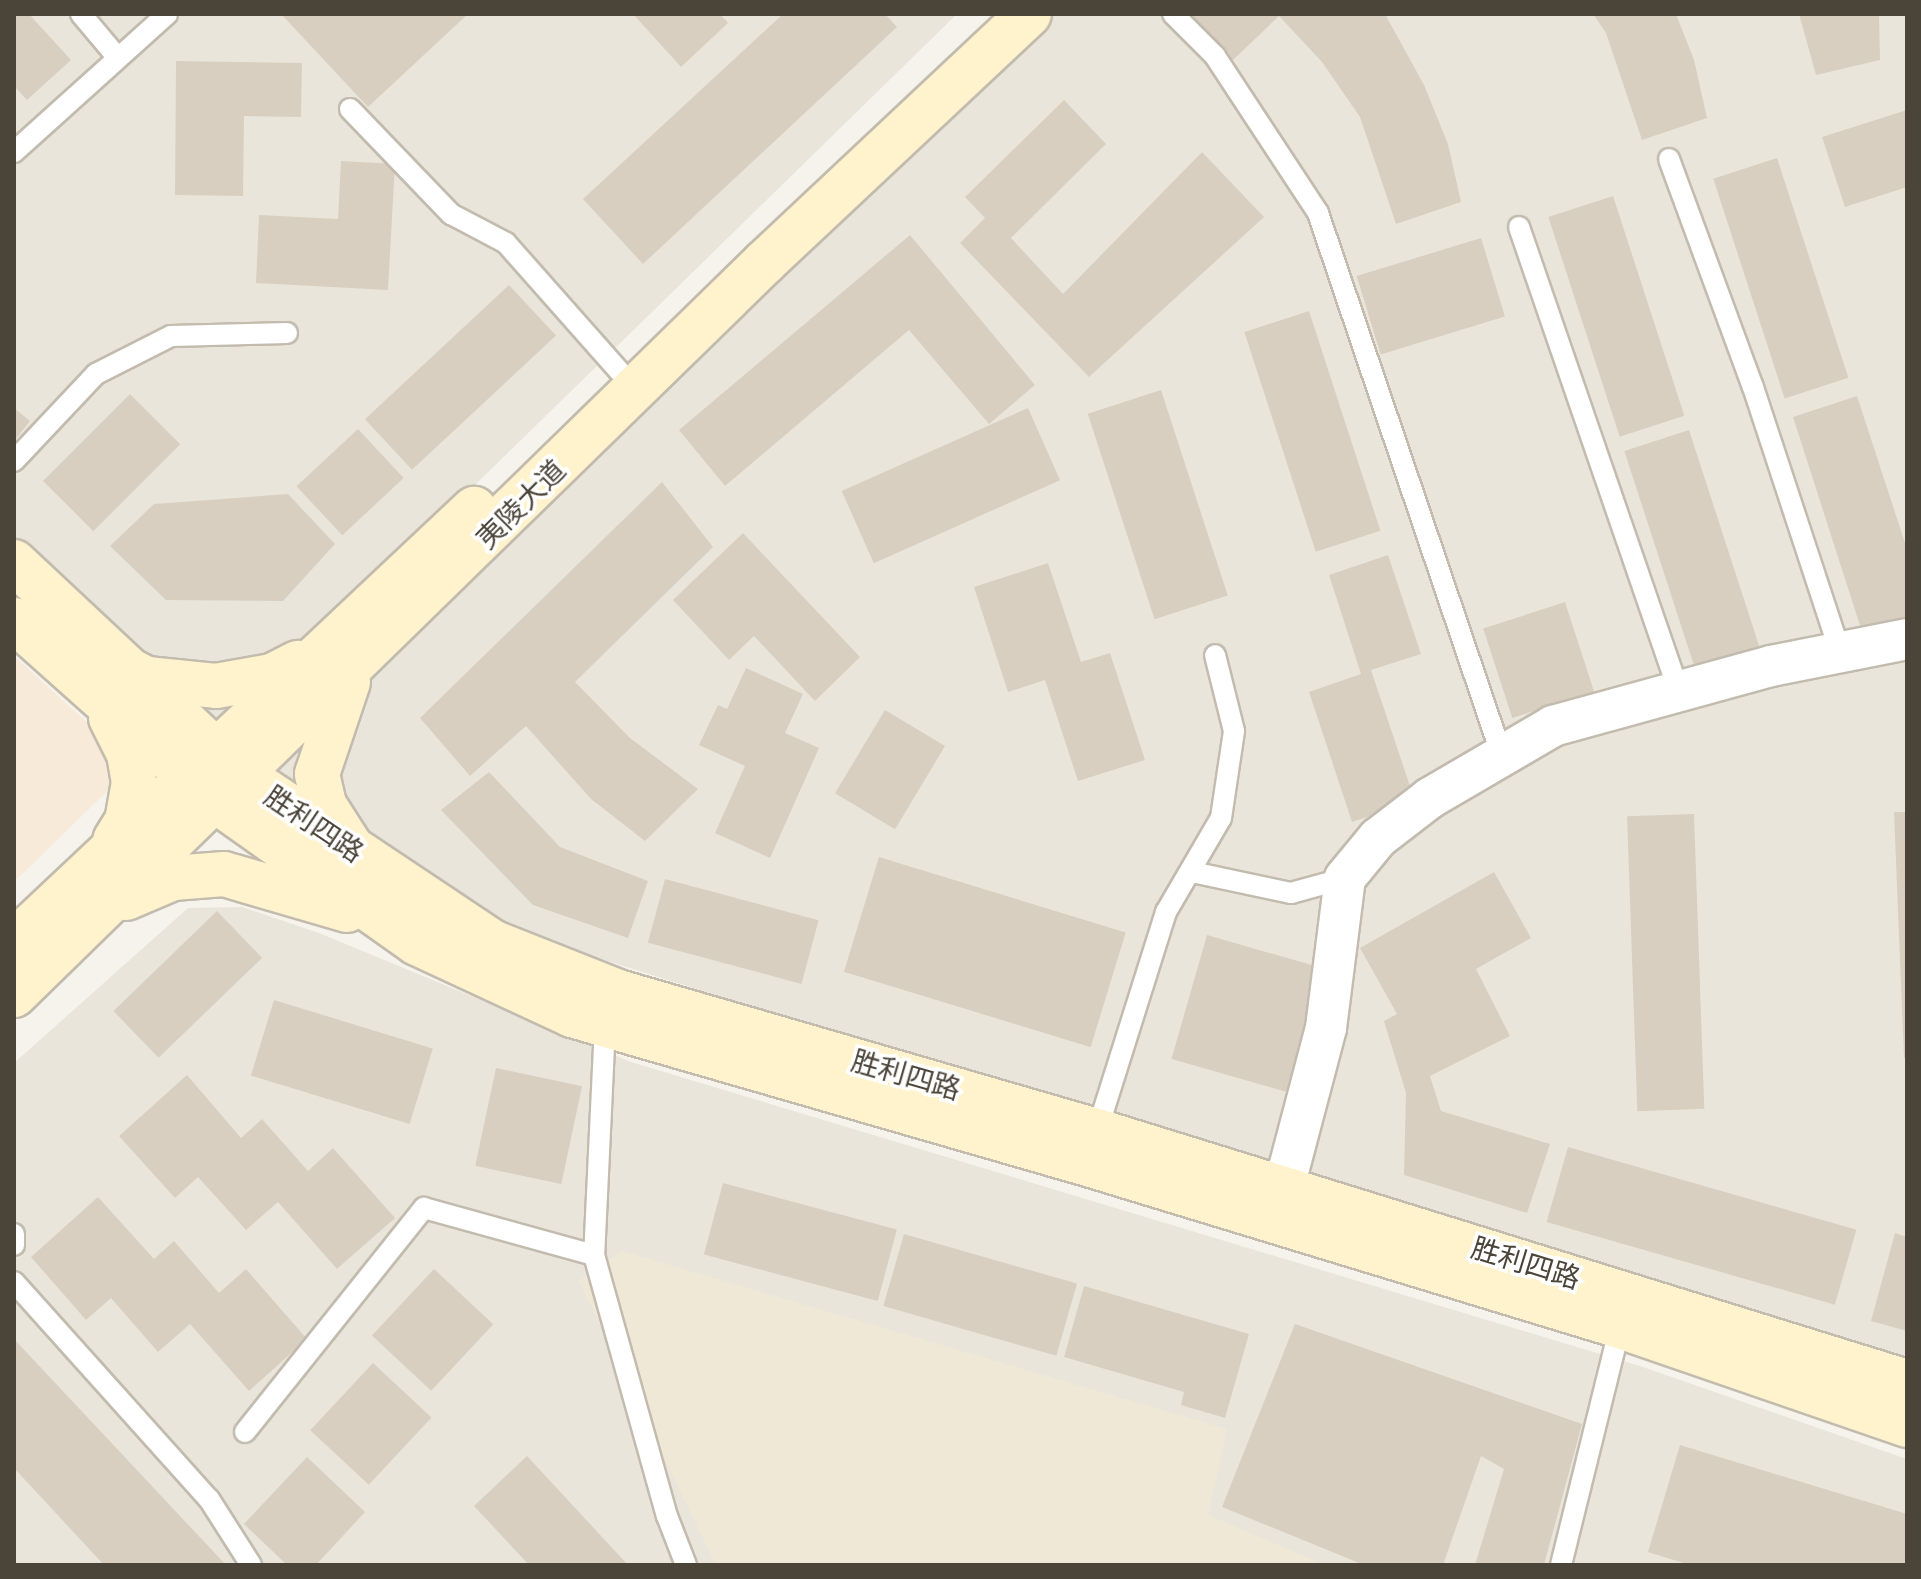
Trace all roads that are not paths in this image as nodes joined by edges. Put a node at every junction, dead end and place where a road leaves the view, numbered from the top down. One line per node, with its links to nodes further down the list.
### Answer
1 (81, 14): 6 (lane)
2 (167, 14): 6 (lane)
3 (994, 14): 12 (main road, 夷陵大道)
4 (1029, 14): 19 (main road, 夷陵大道)
5 (1173, 14): 22 (lane)
6 (118, 58): 8 (lane)
7 (350, 109): 12 (lane)
8 (14, 152)
9 (1669, 159): 17 (lane)
10 (1519, 227): 21 (lane)
11 (287, 333): 13 (lane)
12 (620, 372): 19 (main road, 夷陵大道)
13 (14, 461)
14 (14, 562): 20 (main road, 胜利四路)
15 (14, 620): 20 (main road, 胜利四路)
16 (1907, 639): 17 (street)
17 (1840, 652): 21 (street)
18 (1215, 655): 26 (lane)
19 (340, 657): 20 (main road); 23 (main road, 夷陵大道); 25 (main road)
20 (112, 683): 23 (main road, 胜利四路); 24 (main road)
21 (1679, 691): 22 (street)
22 (1502, 756): 27 (street)
23 (214, 776): 24 (main road, 夷陵大道); 25 (main road, 胜利四路); 28 (main road, 夷陵大道); 29 (main road, 胜利四路)
24 (107, 852): 30 (main road, 夷陵大道)
25 (355, 852): 33 (main road, 胜利四路)
26 (1192, 872): 27 (lane); 33 (lane)
27 (1345, 878): 34 (street)
28 (93, 918): 29 (main road); 31 (main road, 夷陵大道)
29 (401, 932): 32 (main road, 胜利四路)
30 (14, 942)
31 (14, 995)
32 (605, 1025): 37 (lane); 39 (main road, 胜利四路)
33 (1097, 1131): 34 (main road, 胜利四路)
34 (1284, 1187): 40 (main road, 胜利四路)
35 (14, 1234): 36 (lane)
36 (14, 1245)
37 (594, 1255): 42 (lane); 44 (lane)
38 (14, 1282): 43 (lane)
39 (1620, 1326): 41 (main road, 胜利四路); 45 (lane)
40 (1907, 1382)
41 (1907, 1425)
42 (245, 1432)
43 (251, 1565)
44 (686, 1565)
45 (1561, 1565)

